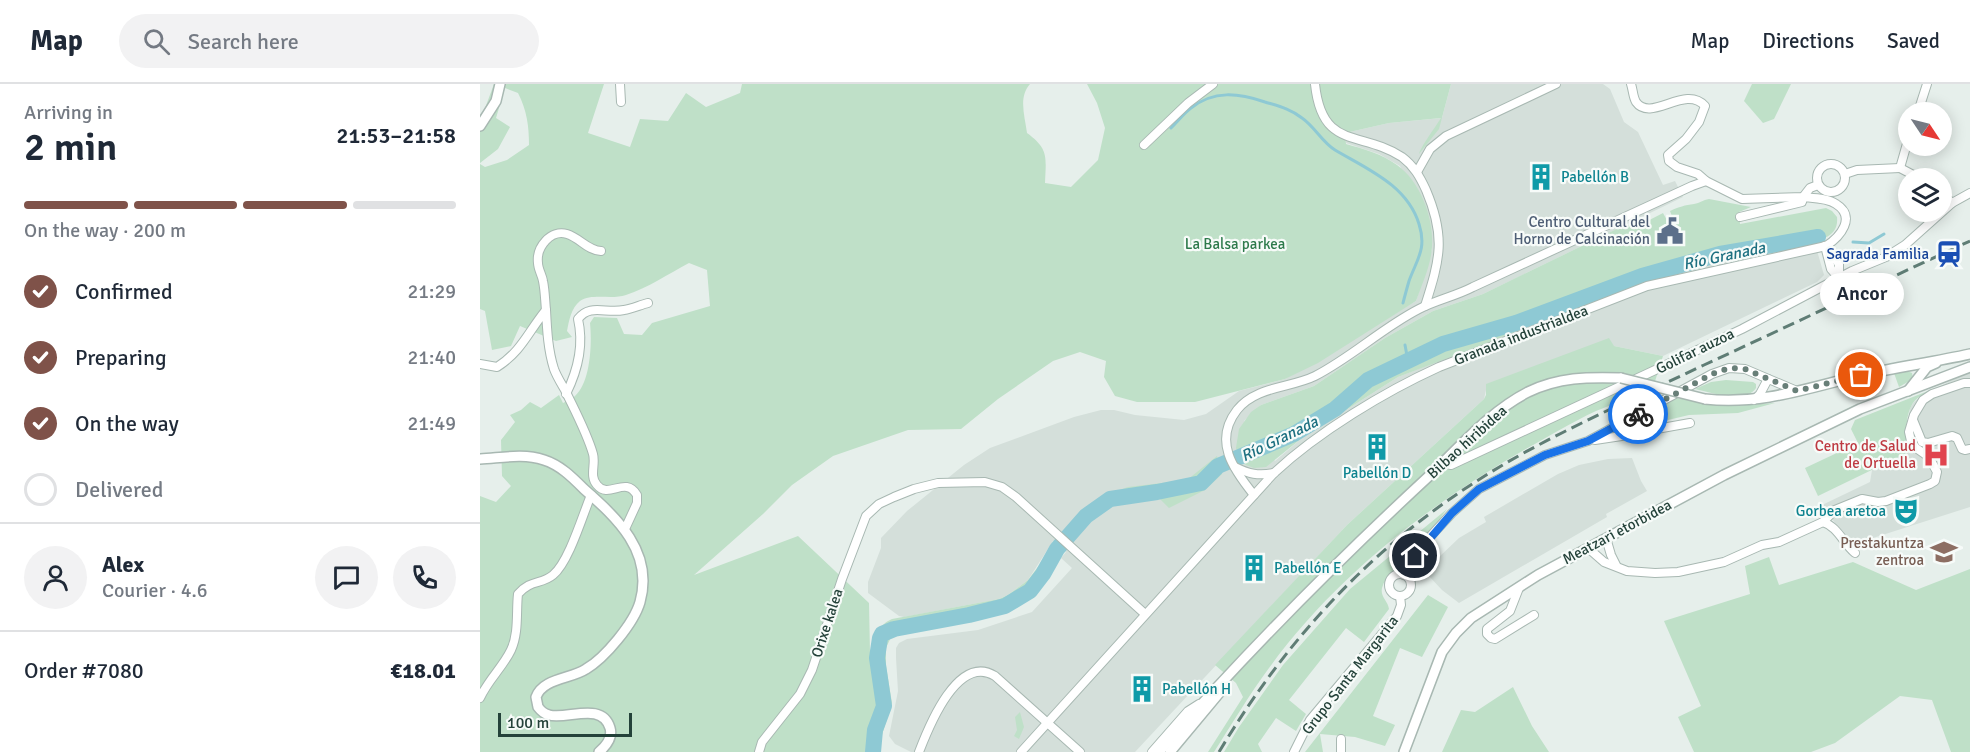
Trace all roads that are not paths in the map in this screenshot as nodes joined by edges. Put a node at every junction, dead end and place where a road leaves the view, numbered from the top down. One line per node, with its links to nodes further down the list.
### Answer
1 (500, 84): 10 (street)
2 (620, 84): 8 (street)
3 (1213, 84): 11 (street)
4 (1315, 84): 15 (street)
5 (1556, 84): 15 (street)
6 (1631, 84): 17 (street)
7 (1928, 84): 9 (street)
8 (621, 102)
9 (1922, 102)
10 (480, 126)
11 (1144, 145)
12 (1903, 156): 14 (street)
13 (1898, 168): 16 (street)
14 (1900, 168)
15 (1417, 172): 35 (street)
16 (1845, 174): 18 (street); 18 (street)
17 (1706, 181): 20 (street); 35 (street)
18 (1818, 185): 20 (street)
19 (1969, 193): 21 (street, Golifar auzoa)
20 (1803, 197): 22 (street); 24 (street)
21 (1952, 203)
22 (1740, 217)
23 (1931, 222): 31 (street, Golifar auzoa)
24 (1840, 235): 25 (street, Granada industrialdea); 29 (street)
25 (1825, 246): 26 (street, Granada industrialdea); 28 (street); 29 (street)
26 (1813, 249): 28 (street); 60 (street, Granada industrialdea)
27 (601, 251): 36 (street)
28 (1827, 260): 30 (street)
29 (1837, 260): 31 (street); 32 (street)
30 (1831, 269): 32 (street); 33 (street, Golifar auzoa)
31 (1852, 271): 32 (street, Golifar auzoa)
32 (1839, 278): 33 (street, Golifar auzoa)
33 (1813, 292): 58 (street, Golifar auzoa)
34 (648, 303): 49 (street)
35 (1425, 306): 59 (street)
36 (546, 310): 39 (street); 49 (street)
37 (1970, 356): 38 (street, Bilbao hiribidea)
38 (1929, 363): 40 (street, Bilbao hiribidea); 43 (street); 44 (street)
39 (480, 364)
40 (1911, 366): 43 (street); 47 (street, Bilbao hiribidea)
41 (1970, 367): 44 (street, Meatzari etorbidea)
42 (1768, 379): 47 (street); 50 (street); 51 (street)
43 (1918, 381): 48 (street)
44 (1938, 381): 46 (street); 48 (street, Meatzari etorbidea)
45 (1970, 383): 46 (street)
46 (1944, 390): 52 (street)
47 (1797, 391): 50 (street, Bilbao hiribidea)
48 (1907, 392): 65 (street, Meatzari etorbidea)
49 (566, 394): 64 (street)
50 (1754, 400): 58 (street, Bilbao hiribidea, bridge)
51 (1646, 410): 54 (street); 55 (street)
52 (1913, 420): 56 (street); 63 (street)
53 (1690, 423): 54 (street)
54 (1651, 430): 55 (street)
55 (1588, 441): 69 (street)
56 (1970, 449)
57 (480, 459): 61 (street)
58 (1443, 463): 72 (street, Bilbao hiribidea)
59 (1233, 466): 60 (street); 62 (street)
60 (1274, 473): 62 (street, Granada industrialdea)
61 (591, 495): 64 (street); 75 (street)
62 (1254, 495): 73 (street, Granada industrialdea)
63 (1823, 522): 67 (street); 68 (street)
64 (625, 529): 79 (street)
65 (1606, 538): 66 (street, Meatzari etorbidea); 68 (street)
66 (1588, 548): 68 (street); 70 (street, Meatzari etorbidea)
67 (1855, 553)
68 (1616, 565)
69 (1404, 575): 71 (street); 71 (street)
70 (1520, 588): 74 (street); 89 (street, Meatzari etorbidea)
71 (1401, 596): 87 (street, Grupo Santa Margarita)
72 (1291, 611): 76 (street, Bilbao hiribidea); 86 (street, Bilbao hiribidea)
73 (1145, 614): 77 (street, Granada industrialdea); 80 (street, Orixe kalea)
74 (1534, 615)
75 (480, 698)
76 (1203, 702): 84 (street); 85 (street, Bilbao hiribidea)
77 (1046, 723): 81 (street); 82 (street, Granada industrialdea); 83 (street)
78 (1341, 739): 88 (street)
79 (599, 752)
80 (759, 752)
81 (919, 752)
82 (1021, 752)
83 (1080, 752)
84 (1152, 752)
85 (1159, 752)
86 (1170, 752)
87 (1294, 752)
88 (1341, 752)
89 (1404, 752)

